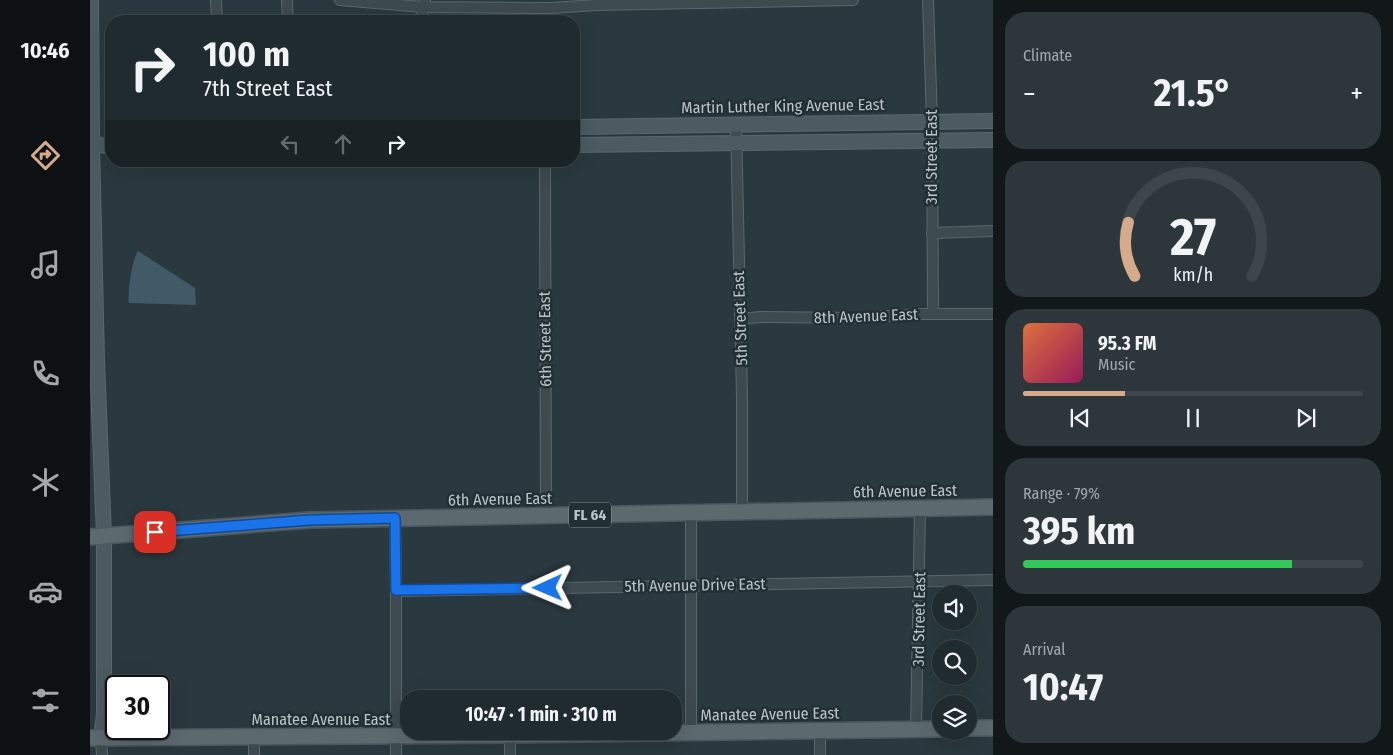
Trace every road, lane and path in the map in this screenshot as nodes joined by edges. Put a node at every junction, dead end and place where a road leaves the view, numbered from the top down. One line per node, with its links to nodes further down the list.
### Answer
1 (91, 0): 18 (street)
2 (216, 0): 9 (street)
3 (287, 0): 10 (street)
4 (340, 0): 7 (street)
5 (853, 0): 8 (street)
6 (928, 0): 12 (street, 3rd Street East)
7 (424, 3): 8 (street)
8 (596, 3)
9 (216, 15)
10 (288, 15)
11 (993, 121): 12 (street, Martin Luther King Avenue East)
12 (932, 122): 13 (street, Martin Luther King Avenue East); 17 (street, 3rd Street East)
13 (736, 124): 14 (street, Martin Luther King Avenue East); 19 (street, 5th Street East)
14 (580, 127)
15 (105, 140): 18 (street)
16 (993, 140): 17 (street)
17 (932, 141): 19 (street); 24 (street, 3rd Street East)
18 (91, 143): 21 (street); 28 (street)
19 (736, 143): 20 (street); 27 (street, 5th Street East)
20 (580, 145)
21 (105, 146)
22 (545, 167): 33 (street, 6th Street East)
23 (993, 232): 24 (street)
24 (932, 233): 25 (street, 3rd Street East)
25 (933, 314): 26 (street, 8th Avenue East); 27 (street, 8th Avenue East)
26 (993, 314)
27 (740, 319): 31 (street, 5th Street East)
28 (94, 361): 35 (street)
29 (993, 507): 30 (main road, 6th Avenue East / FL 64)
30 (920, 509): 31 (main road, 6th Avenue East / FL 64); 37 (street, 3rd Street East)
31 (742, 512): 32 (main road, 6th Avenue East / FL 64)
32 (691, 513): 33 (main road, 6th Avenue East / FL 64); 38 (street)
33 (546, 516): 34 (main road, 6th Avenue East / FL 64)
34 (395, 518): 35 (main road, 6th Avenue East / FL 64); 39 (street)
35 (97, 536): 50 (street)
36 (993, 580): 37 (street, 5th Avenue Drive East)
37 (919, 582): 38 (street, 5th Avenue Drive East); 42 (street, 3rd Street East)
38 (692, 585): 39 (street, 5th Avenue Drive East); 46 (street)
39 (396, 590): 47 (street)
40 (977, 728): 41 (main road)
41 (993, 728)
42 (916, 729): 43 (main road, Manatee Avenue East); 44 (main road, Manatee Avenue East)
43 (932, 729)
44 (820, 730): 46 (main road, Manatee Avenue East); 56 (street)
45 (682, 733): 46 (main road, Manatee Avenue East)
46 (691, 733)
47 (396, 736): 48 (main road, Manatee Avenue East); 49 (main road, Manatee Avenue East); 54 (street)
48 (400, 736)
49 (254, 737): 50 (main road, Manatee Avenue East); 53 (street)
50 (96, 738): 52 (street)
51 (510, 740): 55 (street)
52 (102, 755)
53 (254, 755)
54 (396, 755)
55 (510, 755)
56 (820, 755)

